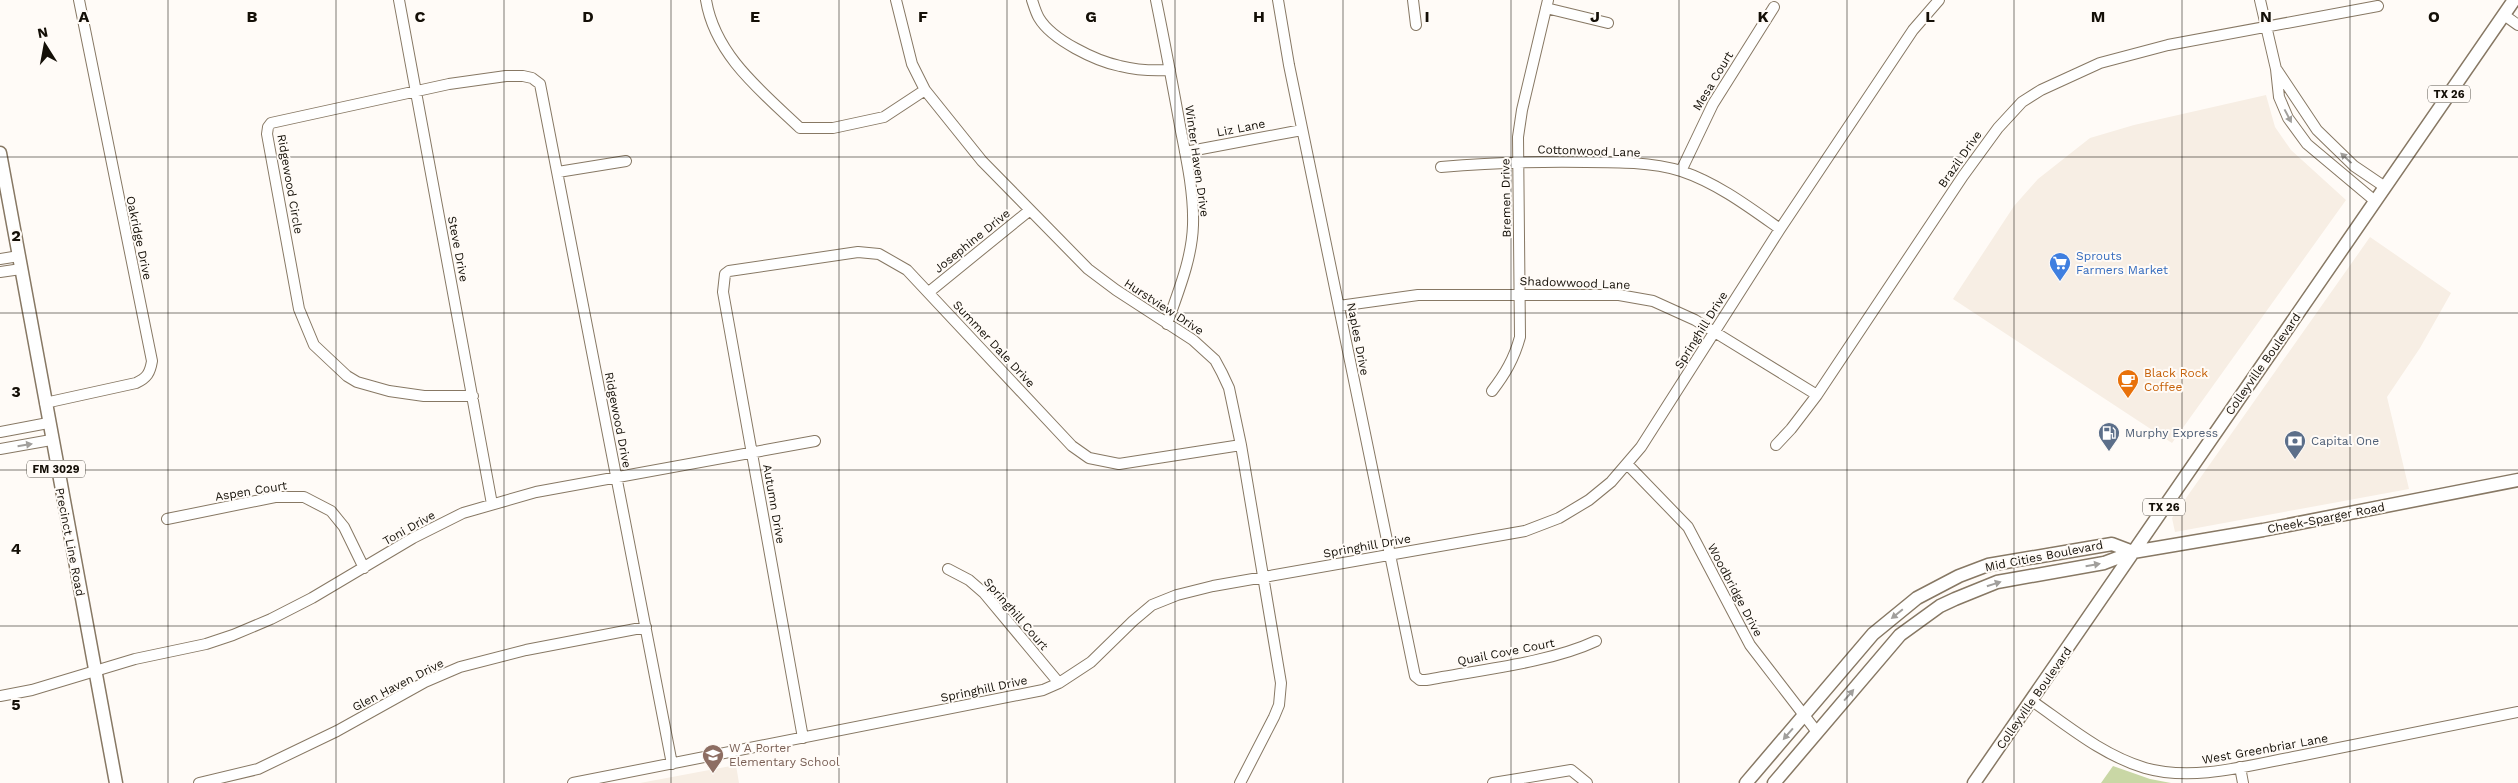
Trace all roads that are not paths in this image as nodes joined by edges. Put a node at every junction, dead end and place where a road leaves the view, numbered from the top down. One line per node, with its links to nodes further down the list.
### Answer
1 (79, 0): 50 (street, Oakridge Drive)
2 (399, 0): 23 (street, Steve Drive)
3 (706, 0): 24 (street)
4 (896, 0): 24 (street, Hurstview Drive)
5 (1032, 0): 21 (street)
6 (1156, 0): 21 (street, Winter Haven Drive)
7 (1278, 0): 25 (street, Naples Drive)
8 (1413, 0): 17 (street)
9 (2260, 0): 19 (street)
10 (2514, 0): 15 (main road, Colleyville Boulevard / TX 26)
11 (1937, 1): 36 (street, Springhill Drive)
12 (1547, 4): 16 (street); 28 (street, Bremen Drive)
13 (2378, 6): 19 (street, Brazil Drive)
14 (1774, 8): 31 (street, Mesa Court)
15 (2504, 15): 18 (street); 33 (main road, Colleyville Boulevard / TX 26)
16 (1608, 23)
17 (1416, 25)
18 (2518, 25)
19 (2266, 27): 20 (street); 48 (street, Brazil Drive)
20 (2276, 69): 33 (street, one-way to 20); 34 (street, one-way to 34)
21 (1170, 70): 26 (street, Winter Haven Drive)
22 (538, 81): 23 (street, Ridgewood Circle); 32 (street, Ridgewood Drive)
23 (416, 90): 49 (street, Steve Drive); 49 (street, Ridgewood Circle)
24 (925, 90): 35 (street, Hurstview Drive)
25 (1302, 130): 26 (street, Liz Lane); 44 (street, Naples Drive)
26 (1185, 152): 45 (street, Winter Haven Drive)
27 (0, 154): 37 (main road, Precinct Line Road / FM 3029)
28 (1518, 161): 30 (street, Cottonwood Lane); 31 (street, Cottonwood Lane); 43 (street, Bremen Drive)
29 (626, 162): 32 (street)
30 (1441, 167)
31 (1681, 171): 36 (street, Cottonwood Lane)
32 (558, 172): 60 (street, Ridgewood Drive)
33 (2385, 187): 34 (main road, Colleyville Boulevard / TX 26)
34 (2375, 201): 64 (main road, Colleyville Boulevard / TX 26)
35 (1030, 210): 42 (street, Josephine Drive); 45 (street, Hurstview Drive)
36 (1780, 229): 46 (street, Springhill Drive)
37 (18, 256): 38 (street); 39 (main road, Precinct Line Road / FM 3029)
38 (0, 259)
39 (21, 268): 40 (street); 50 (main road, Precinct Line Road / FM 3029)
40 (0, 272)
41 (725, 274): 42 (street, Summer Dale Drive); 58 (street, Autumn Drive)
42 (929, 292): 55 (street, Summer Dale Drive)
43 (1520, 294): 44 (street, Shadowwood Lane); 46 (street, Shadowwood Lane); 47 (street, Bremen Drive)
44 (1339, 306): 65 (street, Naples Drive)
45 (1167, 324): 55 (street, Hurstview Drive)
46 (1714, 332): 48 (street, Shadowwood Lane); 59 (street, Springhill Drive)
47 (1492, 391)
48 (1816, 395): 56 (street, Brazil Drive)
49 (473, 396): 62 (street, Steve Drive)
50 (45, 403): 51 (main road, Precinct Line Road / FM 3029)
51 (48, 423): 52 (street); 53 (main road, Precinct Line Road / FM 3029)
52 (0, 432)
53 (51, 440): 57 (street, one-way to 53); 71 (main road, Precinct Line Road / FM 3029)
54 (815, 441): 58 (street, Toni Drive)
55 (1241, 445): 68 (street, Hurstview Drive)
56 (1776, 445)
57 (0, 449)
58 (752, 453): 60 (street, Toni Drive); 79 (street, Autumn Drive)
59 (1628, 464): 65 (street, Springhill Drive); 77 (street, Woodbridge Drive)
60 (616, 478): 62 (street, Toni Drive); 69 (street, Ridgewood Drive)
61 (2518, 480): 64 (main road, Cheek-Sparger Road)
62 (492, 504): 66 (street, Toni Drive)
63 (167, 519): 66 (street, Aspen Court)
64 (2133, 552): 75 (main road, Colleyville Boulevard / TX 26); 77 (main road, Mid Cities Boulevard, one-way to 77); 78 (main road, Mid Cities Boulevard, one-way to 64)
65 (1389, 554): 68 (street, Springhill Drive); 72 (street, Naples Drive)
66 (364, 568): 71 (street, Toni Drive)
67 (948, 569): 73 (street, Springhill Court)
68 (1262, 577): 73 (street, Springhill Drive); 86 (street, Hurstview Drive)
69 (646, 627): 80 (street, Ridgewood Drive); 84 (street, Glen Haven Drive)
70 (1596, 641): 72 (street, Quail Cove Court)
71 (94, 672): 74 (street, Toni Drive); 83 (main road, Precinct Line Road / FM 3029)
72 (1420, 680)
73 (1059, 683): 79 (street, Springhill Drive)
74 (0, 696)
75 (2032, 701): 81 (street, West Greenbriar Lane); 82 (main road, Colleyville Boulevard / TX 26)
76 (2518, 712): 81 (street, West Greenbriar Lane)
77 (1803, 716): 78 (street, Woodbridge Drive); 89 (main road, Mid Cities Boulevard, one-way to 89)
78 (1817, 732): 90 (main road, Mid Cities Boulevard)
79 (803, 738): 80 (street, Springhill Drive)
80 (672, 764): 85 (street, Springhill Drive)
81 (2240, 767): 91 (street)
82 (1976, 780)
83 (116, 783)
84 (199, 783)
85 (573, 783)
86 (1240, 783)
87 (1493, 783): 88 (street)
88 (1586, 783)
89 (1746, 783)
90 (1774, 783)
91 (2243, 783)

